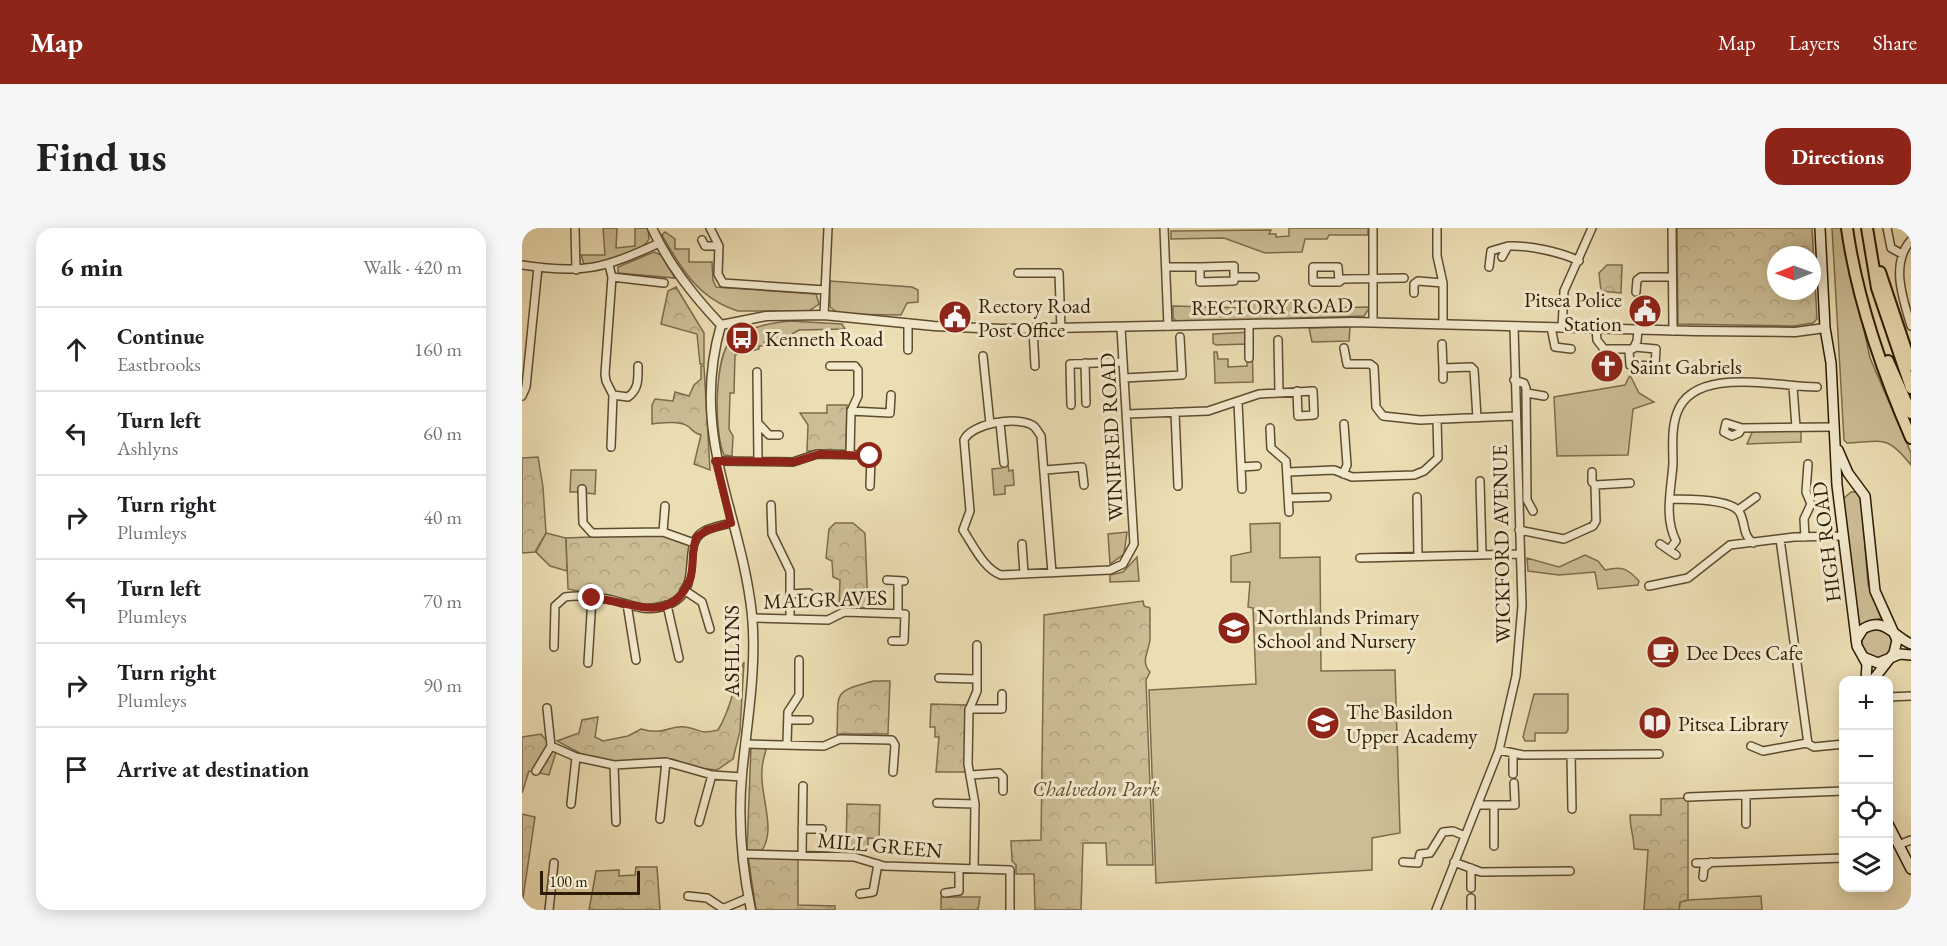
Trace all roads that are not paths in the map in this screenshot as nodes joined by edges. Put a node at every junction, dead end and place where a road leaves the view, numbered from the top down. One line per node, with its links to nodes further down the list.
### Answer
1 (576, 228): 28 (street)
2 (652, 228): 16 (street)
3 (710, 228): 17 (street)
4 (828, 228): 40 (street)
5 (1164, 228): 25 (street)
6 (1373, 228): 35 (street)
7 (1437, 228): 39 (street)
8 (1592, 228): 21 (street)
9 (1672, 228): 33 (street)
10 (1820, 228): 55 (main road, HIGH ROAD)
11 (1847, 228): 36 (highway)
12 (1868, 228): 71 (highway); 82 (highway)
13 (1887, 228): 19 (street)
14 (702, 240): 17 (street)
15 (1911, 240): 19 (street)
16 (659, 243): 22 (street); 48 (street)
17 (719, 246): 40 (street)
18 (1508, 246): 20 (street); 21 (street); 27 (street)
19 (1902, 254): 50 (street)
20 (1502, 257)
21 (1579, 261): 54 (street)
22 (609, 264): 28 (street); 30 (street)
23 (522, 265): 24 (street)
24 (538, 267): 28 (street); 88 (street)
25 (1166, 267): 26 (street); 49 (street)
26 (1200, 267): 31 (street); 31 (street)
27 (1488, 267)
28 (576, 270)
29 (1018, 273): 57 (street)
30 (612, 277): 38 (street); 86 (street)
31 (1234, 277): 32 (street)
32 (1255, 277)
33 (1672, 277): 41 (street); 60 (street)
34 (1404, 278): 35 (street)
35 (1373, 279): 37 (street); 44 (street)
36 (1858, 281): 95 (highway); 109 (highway)
37 (1339, 282)
38 (664, 283)
39 (1443, 283): 42 (street); 46 (street)
40 (825, 290): 43 (street)
41 (1636, 292)
42 (1414, 293)
43 (824, 315): 45 (street, RECTORY ROAD); 48 (street, RECTORY ROAD)
44 (1373, 322): 46 (street, RECTORY ROAD); 47 (street, RECTORY ROAD)
45 (908, 323): 56 (street, RECTORY ROAD); 66 (street)
46 (1443, 323): 51 (street, RECTORY ROAD)
47 (1249, 324): 49 (street, RECTORY ROAD); 68 (street)
48 (721, 325): 113 (street, ASHLYNS)
49 (1168, 326): 53 (street, RECTORY ROAD)
50 (1911, 326)
51 (1514, 327): 52 (street, RECTORY ROAD); 79 (street, WICKFORD AVENUE)
52 (1551, 327): 54 (street, RECTORY ROAD); 65 (street)
53 (1122, 328): 57 (street, RECTORY ROAD); 69 (street, WINIFRED ROAD)
54 (1562, 328): 58 (street, RECTORY ROAD)
55 (1825, 328): 60 (street, RECTORY ROAD); 105 (main road, HIGH ROAD)
56 (1033, 329): 57 (street, RECTORY ROAD); 74 (street)
57 (1061, 329)
58 (1596, 329): 59 (street, RECTORY ROAD); 59 (street)
59 (1638, 330): 60 (street, RECTORY ROAD)
60 (1673, 331)
61 (1180, 337): 77 (street)
62 (1278, 340): 84 (street)
63 (1442, 344): 75 (street)
64 (1344, 348): 99 (street)
65 (1572, 349)
66 (908, 350)
67 (983, 356): 102 (street)
68 (1249, 358)
69 (1123, 362): 70 (street); 77 (street, WINIFRED ROAD)
70 (1086, 363): 91 (street); 92 (street)
71 (1911, 365)
72 (638, 366): 86 (street)
73 (830, 366): 93 (street)
74 (1035, 366)
75 (1443, 368): 78 (street); 98 (street)
76 (757, 372): 101 (street)
77 (1124, 378): 96 (street, WINIFRED ROAD)
78 (1443, 379)
79 (1514, 380): 85 (street); 97 (street, WICKFORD AVENUE)
80 (1793, 387): 81 (street); 104 (street); 136 (street)
81 (1816, 387)
82 (1911, 388)
83 (1297, 391): 84 (street)
84 (1279, 392): 90 (street)
85 (1527, 393): 89 (street); 141 (street, WICKFORD AVENUE)
86 (613, 395): 111 (street)
87 (891, 395): 93 (street)
88 (522, 396)
89 (1544, 396)
90 (1238, 402): 94 (street); 118 (street)
91 (1086, 403)
92 (1071, 405)
93 (851, 411): 112 (street)
94 (1175, 412): 96 (street); 128 (street)
95 (1911, 413)
96 (1127, 414): 159 (street, WINIFRED ROAD)
97 (1515, 416): 98 (street); 144 (street, WICKFORD AVENUE)
98 (1477, 418): 99 (street)
99 (1437, 419): 122 (street)
100 (1000, 423): 102 (street); 115 (street); 119 (street)
101 (759, 424): 108 (street); 114 (street)
102 (990, 424): 160 (street)
103 (1344, 424): 122 (street)
104 (1796, 427): 105 (street); 107 (street)
105 (1834, 427): 110 (main road, HIGH ROAD)
106 (1270, 428): 120 (street)
107 (1742, 428): 107 (street)
108 (779, 435)
109 (1911, 438)
110 (1835, 439): 131 (main road, HIGH ROAD); 139 (main road, HIGH ROAD)
111 (611, 447)
112 (850, 454): 114 (street); 127 (street)
113 (716, 461): 114 (street); 143 (street, ASHLYNS)
114 (758, 461)
115 (1004, 463)
116 (1808, 464): 147 (street)
117 (1257, 466): 118 (street)
118 (1241, 467): 130 (street)
119 (1045, 470): 125 (street); 159 (street)
120 (1288, 471): 122 (street); 135 (street)
121 (1592, 472): 126 (street)
122 (1343, 474)
123 (1480, 481): 154 (street)
124 (1630, 483): 126 (street)
125 (1084, 485)
126 (1595, 485): 144 (street)
127 (870, 486)
128 (1178, 486)
129 (582, 489): 145 (street)
130 (1242, 489)
131 (1863, 492): 139 (main road); 173 (main road, HIGH ROAD)
132 (1327, 497): 135 (street)
133 (1417, 497): 157 (street)
134 (1756, 497): 140 (street)
135 (1289, 498): 142 (street)
136 (1671, 499): 140 (street); 153 (street)
137 (771, 505): 165 (street)
138 (665, 506): 145 (street)
139 (1840, 506): 146 (main road, HIGH ROAD)
140 (1738, 510): 150 (street)
141 (1533, 511)
142 (1289, 512)
143 (731, 523): 149 (street); 170 (street, ASHLYNS)
144 (1519, 530): 155 (street, WICKFORD AVENUE)
145 (663, 532): 149 (street)
146 (1843, 536): 147 (street); 175 (main road, HIGH ROAD)
147 (1805, 537): 148 (street)
148 (1780, 538): 150 (street); 199 (street)
149 (694, 543): 163 (street)
150 (1754, 543): 162 (street)
151 (1022, 544): 160 (street)
152 (1660, 544): 153 (street)
153 (1669, 549): 156 (street)
154 (1482, 553): 155 (street); 157 (street)
155 (1520, 554): 203 (street, WICKFORD AVENUE)
156 (1676, 555)
157 (1418, 556): 158 (street)
158 (1360, 558)
159 (1052, 573): 160 (street)
160 (1024, 574)
161 (887, 580): 169 (street)
162 (1648, 586)
163 (684, 590): 168 (street); 172 (street)
164 (809, 593): 165 (street)
165 (790, 594): 171 (street)
166 (592, 598): 167 (street); 178 (street); 185 (street)
167 (627, 604): 168 (street); 182 (street)
168 (667, 605): 181 (street)
169 (898, 613): 171 (street, MALGRAVES); 174 (street)
170 (752, 618): 171 (street, MALGRAVES); 198 (street, ASHLYNS)
171 (790, 619)
172 (710, 629)
173 (1893, 632): 175 (main road); 176 (main road); 184 (main road)
174 (892, 641)
175 (1856, 641): 180 (main road, HIGH ROAD)
176 (1911, 644)
177 (977, 645): 189 (street)
178 (554, 647)
179 (1911, 655): 184 (main road)
180 (1862, 656): 184 (main road); 186 (main road, HIGH ROAD)
181 (679, 658)
182 (636, 660)
183 (799, 660): 195 (street)
184 (1889, 660): 187 (main road)
185 (588, 663)
186 (1866, 676)
187 (1877, 676)
188 (939, 678): 189 (street)
189 (976, 679): 194 (street)
190 (1002, 694): 194 (street)
191 (1911, 696): 192 (street)
192 (1893, 698)
193 (547, 708): 201 (street)
194 (969, 709): 214 (street)
195 (788, 720): 196 (street); 197 (street)
196 (809, 720)
197 (787, 743): 198 (street); 211 (street)
198 (745, 744): 215 (street, ASHLYNS)
199 (1808, 744): 200 (street); 202 (street)
200 (1839, 744)
201 (551, 746): 207 (street); 210 (street)
202 (1751, 746)
203 (1499, 750): 204 (street); 225 (street, WICKFORD AVENUE)
204 (1513, 754): 206 (street); 212 (street)
205 (1659, 754): 206 (street)
206 (1571, 755): 227 (street)
207 (576, 757): 209 (street); 223 (street)
208 (666, 762): 209 (street); 213 (street); 228 (street)
209 (614, 765): 229 (street)
210 (536, 771)
211 (893, 772)
212 (1514, 774)
213 (712, 775): 215 (street); 230 (street)
214 (971, 775): 218 (street); 224 (street)
215 (742, 777): 238 (street, ASHLYNS)
216 (1514, 783): 226 (street)
217 (803, 786): 232 (street)
218 (1003, 791)
219 (1839, 791): 220 (street)
220 (1746, 795): 221 (street); 231 (street)
221 (1688, 797)
222 (937, 803): 224 (street)
223 (571, 804)
224 (975, 804): 249 (street)
225 (1479, 805): 226 (street); 234 (street, WICKFORD AVENUE)
226 (1494, 806): 237 (street)
227 (1572, 809)
228 (660, 819)
229 (616, 822)
230 (699, 822)
231 (1746, 824)
232 (802, 829): 233 (street); 239 (street)
233 (822, 829)
234 (1465, 836): 241 (street); 242 (street, WICKFORD AVENUE)
235 (1911, 840): 236 (street)
236 (1893, 841): 250 (main road)
237 (1494, 846)
238 (743, 854): 239 (street, MILL GREEN); 257 (street, ASHLYNS)
239 (802, 855): 246 (street, MILL GREEN)
240 (1839, 858): 243 (street)
241 (1403, 862)
242 (1454, 862): 247 (street); 263 (street, WICKFORD AVENUE)
243 (1710, 862): 245 (street); 252 (street)
244 (554, 863): 259 (street)
245 (1696, 863)
246 (878, 864): 248 (street, MILL GREEN); 255 (street)
247 (1471, 867): 251 (street); 253 (street)
248 (959, 868): 249 (street, MILL GREEN); 254 (street)
249 (974, 869): 262 (street, MILL GREEN)
250 (1911, 869)
251 (1570, 871)
252 (1703, 877)
253 (1471, 888)
254 (945, 893)
255 (860, 894)
256 (688, 896): 260 (street)
257 (748, 898): 260 (street); 261 (street, ASHLYNS)
258 (1471, 898): 264 (street)
259 (549, 910)
260 (722, 910)
261 (751, 910)
262 (1010, 910)
263 (1436, 910)
264 (1471, 910)

